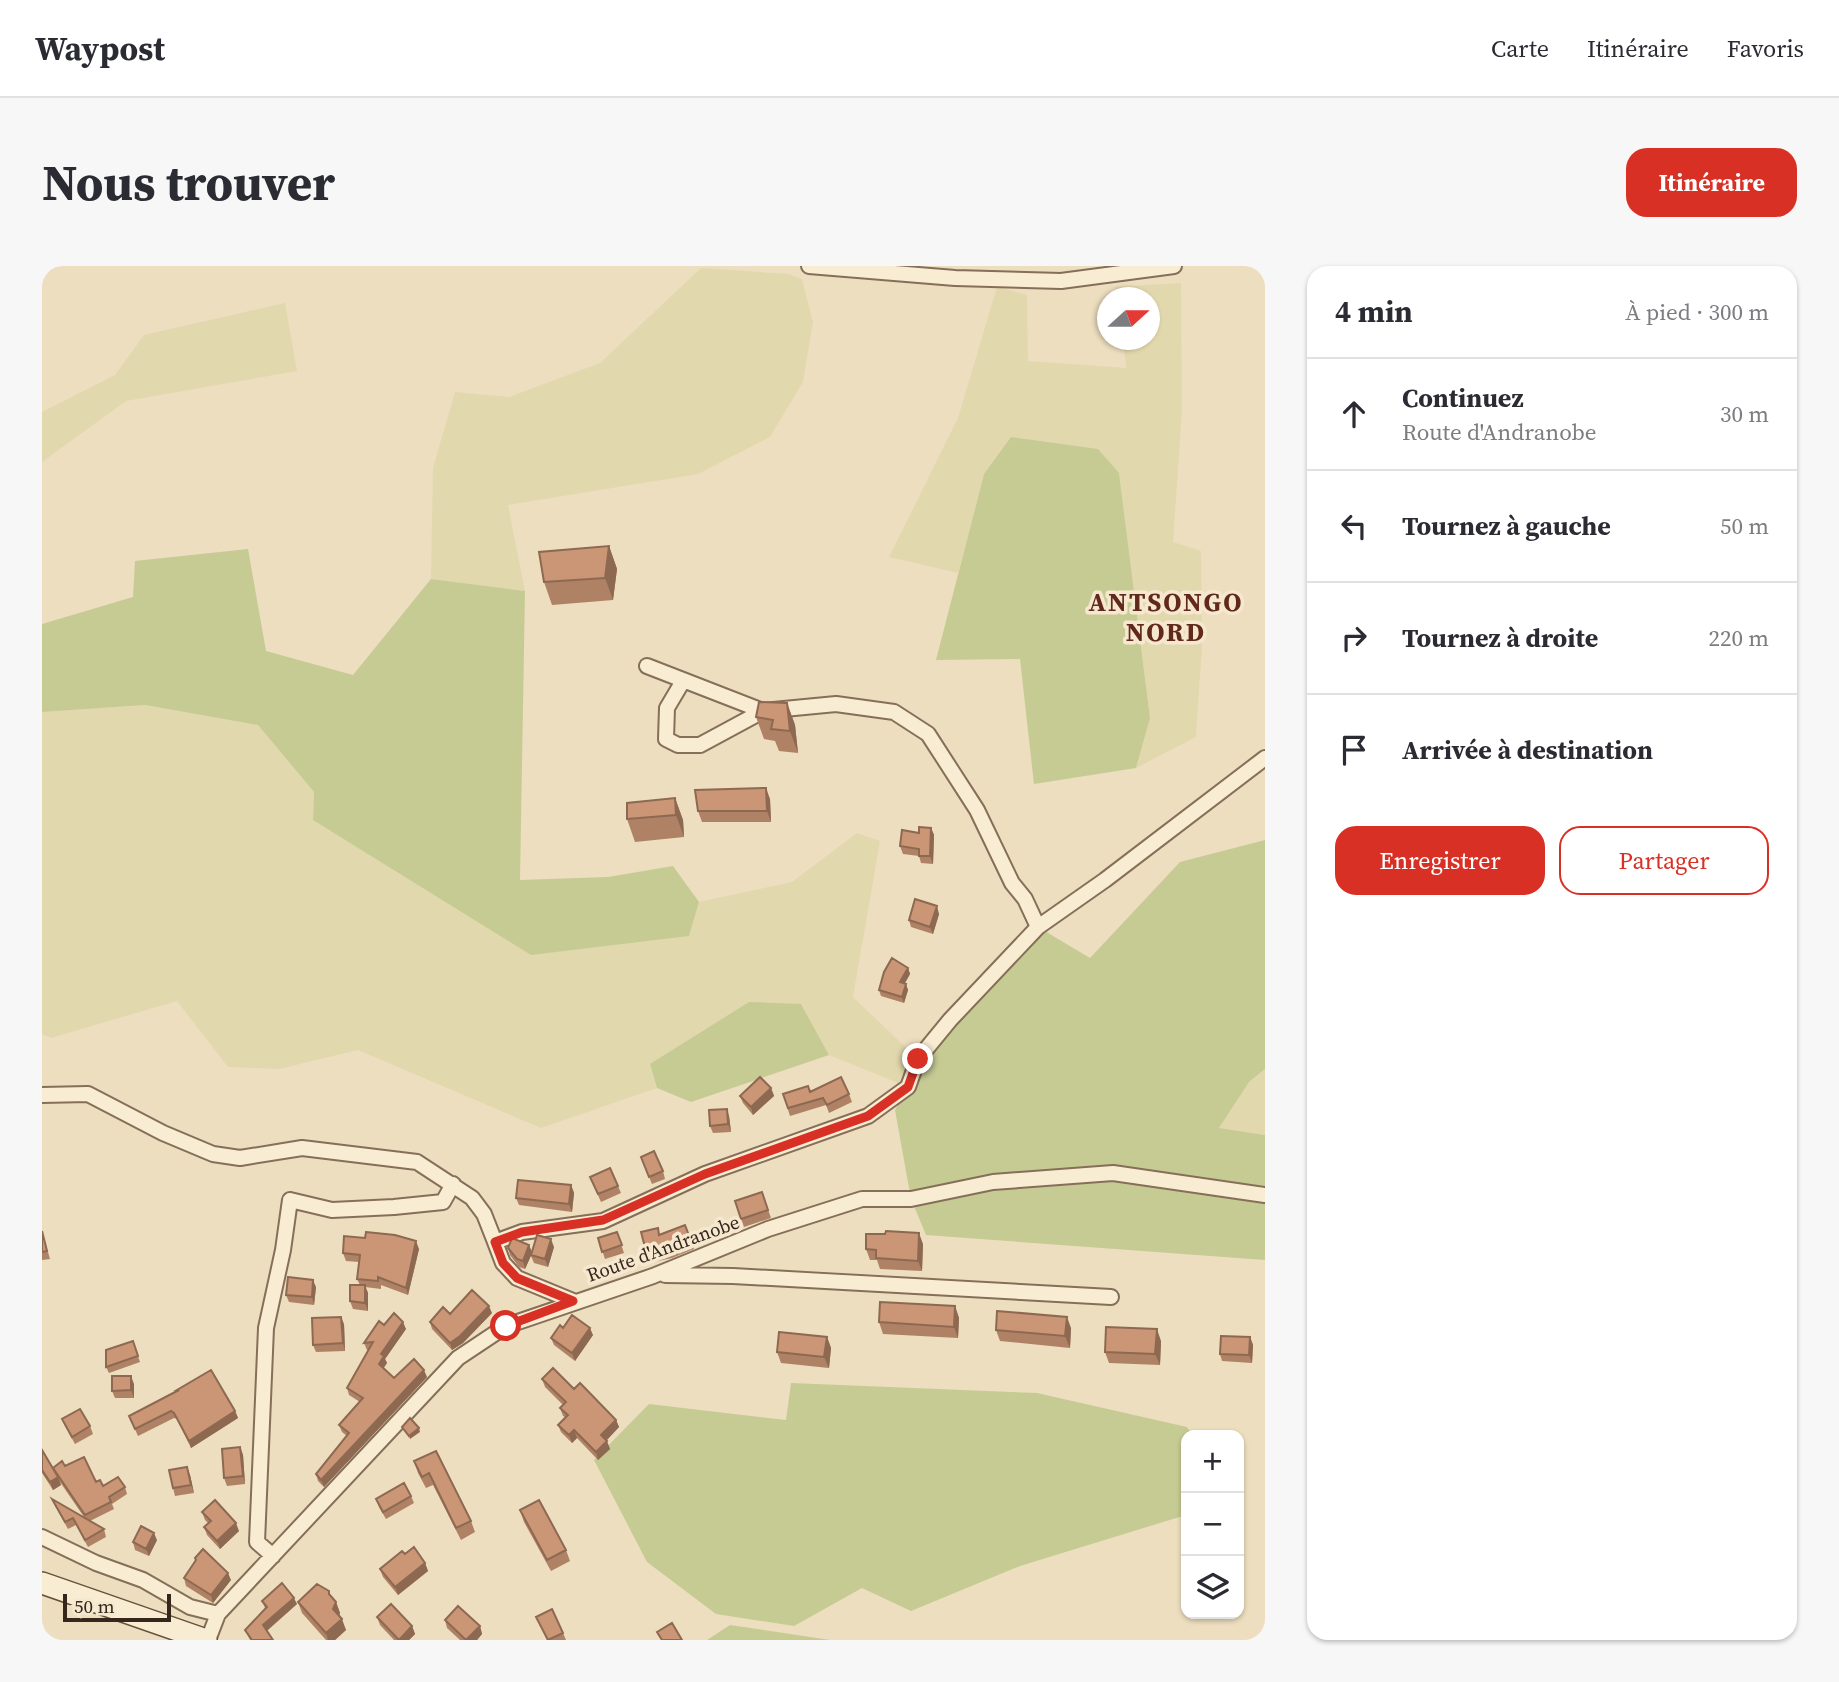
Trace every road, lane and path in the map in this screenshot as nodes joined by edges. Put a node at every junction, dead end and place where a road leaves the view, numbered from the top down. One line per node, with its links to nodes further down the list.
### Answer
1 (809, 266): 2 (street)
2 (1174, 266)
3 (647, 666): 4 (street)
4 (682, 681): 5 (street); 5 (street)
5 (763, 712): 7 (street)
6 (1265, 758): 7 (street)
7 (1038, 927): 11 (street)
8 (42, 1095): 9 (street)
9 (453, 1184): 11 (street); 16 (street)
10 (1265, 1195): 12 (street, Route d'Andranobe)
11 (495, 1242): 14 (street)
12 (653, 1276): 13 (street); 14 (street, Route d'Andranobe)
13 (1111, 1297)
14 (573, 1301): 16 (street, Route d'Andranobe)
15 (42, 1537): 18 (street)
16 (273, 1556): 18 (street, Route d'Andranobe)
17 (42, 1583): 19 (main road)
18 (218, 1614): 19 (street, Route d'Andranobe)
19 (207, 1640)

